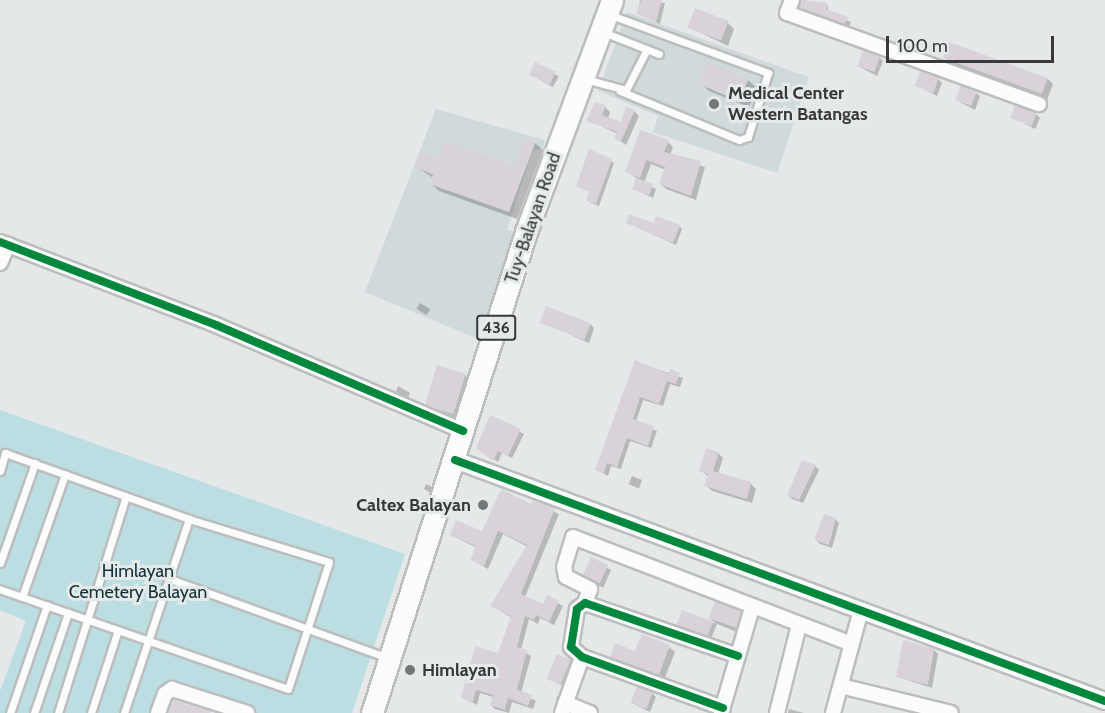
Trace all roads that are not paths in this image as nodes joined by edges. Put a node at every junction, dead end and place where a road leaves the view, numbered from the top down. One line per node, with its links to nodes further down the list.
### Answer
1 (792, 0): 7 (street)
2 (607, 15): 3 (lane); 5 (main road, Tuy-Balayan Road / 436); 6 (lane)
3 (647, 49): 4 (lane); 6 (lane)
4 (659, 54)
5 (583, 78): 6 (lane); 10 (main road, Tuy-Balayan Road / 436)
6 (620, 91)
7 (1039, 104)
8 (4, 244): 9 (street); 10 (street)
9 (0, 263)
10 (463, 431): 11 (main road, Tuy-Balayan Road / 436)
11 (455, 460): 24 (street); 34 (main road, Tuy-Balayan Road / 436)
12 (35, 463): 13 (lane); 14 (lane); 17 (lane)
13 (0, 471)
14 (64, 474): 15 (lane); 20 (lane)
15 (126, 496): 16 (lane); 26 (lane)
16 (189, 519): 18 (lane); 28 (lane)
17 (0, 563)
18 (170, 579): 28 (lane); 30 (lane)
19 (0, 589): 20 (lane)
20 (22, 597): 22 (lane)
21 (585, 603): 23 (street); 32 (street); 33 (street)
22 (48, 606): 25 (lane); 39 (lane)
23 (752, 608): 27 (street); 32 (street)
24 (861, 610): 31 (street); 36 (street)
25 (68, 613): 26 (lane); 40 (lane)
26 (86, 619): 29 (lane); 41 (lane)
27 (799, 625): 31 (street); 48 (street)
28 (310, 629): 30 (lane); 34 (lane)
29 (118, 630): 30 (lane); 42 (lane)
30 (148, 640): 43 (lane)
31 (849, 643): 35 (street)
32 (738, 656): 38 (street)
33 (582, 657): 37 (street); 38 (street)
34 (391, 659): 46 (main road, Tuy-Balayan Road / 436)
35 (841, 686): 49 (street); 50 (street)
36 (1105, 701)
37 (563, 708): 47 (street)
38 (722, 711)
39 (10, 713)
40 (34, 713)
41 (58, 713)
42 (91, 713)
43 (124, 713)
44 (158, 713): 45 (street)
45 (247, 713)
46 (372, 713)
47 (590, 713)
48 (777, 713)
49 (833, 713)
50 (951, 713)

